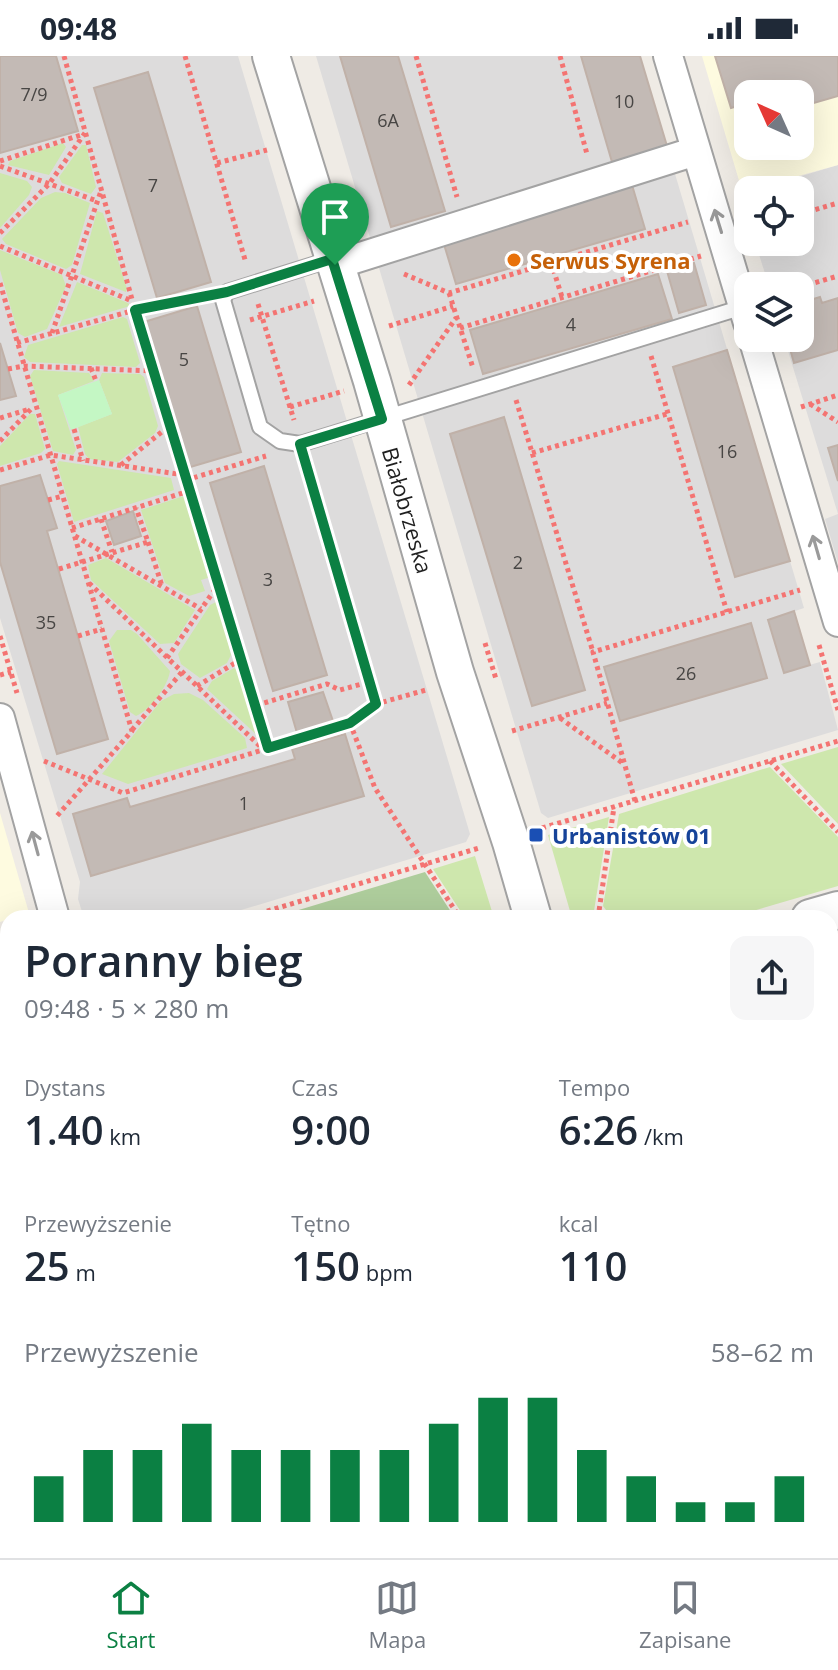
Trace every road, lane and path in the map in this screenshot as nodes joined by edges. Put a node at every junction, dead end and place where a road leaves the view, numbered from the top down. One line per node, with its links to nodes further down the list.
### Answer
1 (64, 56): 7 (path)
2 (185, 56): 11 (path)
3 (271, 56): 23 (street, Białobrzeska)
4 (416, 56): 15 (path)
5 (560, 56): 12 (path)
6 (668, 56): 9 (street)
7 (85, 133): 10 (path); 13 (path); 14 (path)
8 (272, 149): 11 (path)
9 (696, 151): 12 (street); 26 (street, one-way to 9)
10 (0, 163): 13 (path)
11 (217, 163): 31 (path)
12 (596, 182): 23 (street)
13 (49, 184): 16 (path); 20 (path)
14 (101, 191): 16 (path); 36 (path)
15 (458, 199)
16 (97, 201): 28 (path)
17 (838, 203): 18 (path)
18 (814, 210)
19 (695, 219): 24 (path)
20 (0, 233)
21 (0, 246): 28 (path)
22 (706, 254): 34 (path)
23 (334, 262): 31 (lane); 63 (street, Białobrzeska)
24 (551, 262): 33 (path); 34 (path)
25 (399, 272): 33 (path)
26 (734, 276)
27 (838, 276): 30 (path)
28 (72, 277): 36 (path); 45 (path)
29 (0, 283): 47 (path)
30 (814, 283)
31 (252, 284): 32 (lane); 39 (path)
32 (227, 292): 38 (path); 42 (lane)
33 (449, 293): 37 (path)
34 (562, 297): 44 (path)
35 (317, 300): 39 (path)
36 (133, 301): 38 (path)
37 (453, 306): 40 (path); 43 (path)
38 (135, 310): 45 (path); 52 (path)
39 (262, 317): 42 (path); 59 (path)
40 (457, 317): 44 (path); 55 (path)
41 (734, 318): 46 (lane)
42 (230, 325): 68 (lane)
43 (388, 326)
44 (460, 328): 56 (path)
45 (51, 334): 47 (path)
46 (645, 338): 53 (lane); 61 (path)
47 (17, 343): 49 (path)
48 (757, 352): 88 (street, one-way to 48)
49 (24, 366): 50 (path); 51 (path); 60 (path)
50 (91, 368): 52 (path); 54 (path)
51 (8, 369)
52 (154, 371): 65 (path)
53 (510, 379): 56 (lane); 70 (path)
54 (96, 381)
55 (407, 389)
56 (479, 389): 63 (lane)
57 (345, 391): 59 (path)
58 (810, 404): 64 (path)
59 (290, 407): 69 (path)
60 (34, 408): 62 (path); 67 (path); 71 (path)
61 (667, 414): 70 (path); 92 (path)
62 (0, 418)
63 (382, 419): 69 (lane); 129 (street, Białobrzeska)
64 (838, 422)
65 (169, 426): 73 (path); 75 (path)
66 (74, 429): 72 (path)
67 (0, 441)
68 (280, 441): 69 (lane); 75 (path)
69 (300, 444): 102 (path)
70 (532, 453): 96 (path)
71 (51, 455): 72 (path); 74 (path); 77 (path)
72 (83, 461): 73 (path)
73 (120, 466): 75 (path)
74 (0, 470)
75 (185, 478): 76 (path)
76 (189, 491): 79 (path); 89 (path)
77 (63, 496): 78 (path); 81 (path)
78 (48, 500)
79 (136, 508): 80 (path); 83 (path)
80 (101, 519): 81 (path); 84 (path)
81 (72, 528): 82 (path)
82 (75, 536): 84 (path); 85 (path)
83 (148, 542): 84 (path); 90 (path)
84 (109, 553): 85 (path); 90 (path)
85 (82, 561): 86 (path); 87 (path)
86 (59, 569)
87 (88, 583): 94 (path); 97 (path)
88 (827, 583): 92 (path); 93 (street)
89 (218, 585): 91 (path); 98 (path)
90 (162, 586): 91 (path)
91 (201, 609): 97 (path)
92 (727, 612): 96 (path)
93 (838, 622)
94 (102, 629): 95 (path); 111 (path)
95 (78, 636)
96 (593, 652): 105 (path)
97 (167, 658): 100 (path)
98 (240, 660): 103 (path); 107 (path)
99 (11, 672): 101 (path)
100 (182, 672): 103 (path); 111 (path)
101 (0, 675)
102 (369, 682): 106 (path); 107 (path)
103 (197, 686): 114 (path)
104 (429, 689): 106 (path)
105 (607, 703): 109 (path); 117 (path)
106 (376, 704): 110 (path)
107 (254, 706): 114 (path)
108 (0, 718): 126 (street, one-way to 108)
109 (559, 718): 112 (path); 117 (path)
110 (350, 723): 114 (path); 125 (path)
111 (132, 731): 118 (path)
112 (512, 731)
113 (838, 741): 116 (path)
114 (266, 749): 118 (path)
115 (36, 758): 118 (path)
116 (770, 761): 119 (path); 123 (path)
117 (625, 764): 119 (path)
118 (90, 779): 121 (path)
119 (635, 801): 120 (path)
120 (614, 807): 122 (path); 130 (path)
121 (53, 819)
122 (542, 828)
123 (838, 832)
124 (475, 835): 125 (path)
125 (425, 866): 127 (path); 128 (path)
126 (53, 910)
127 (272, 910)
128 (455, 910)
129 (531, 910)
130 (599, 910)

